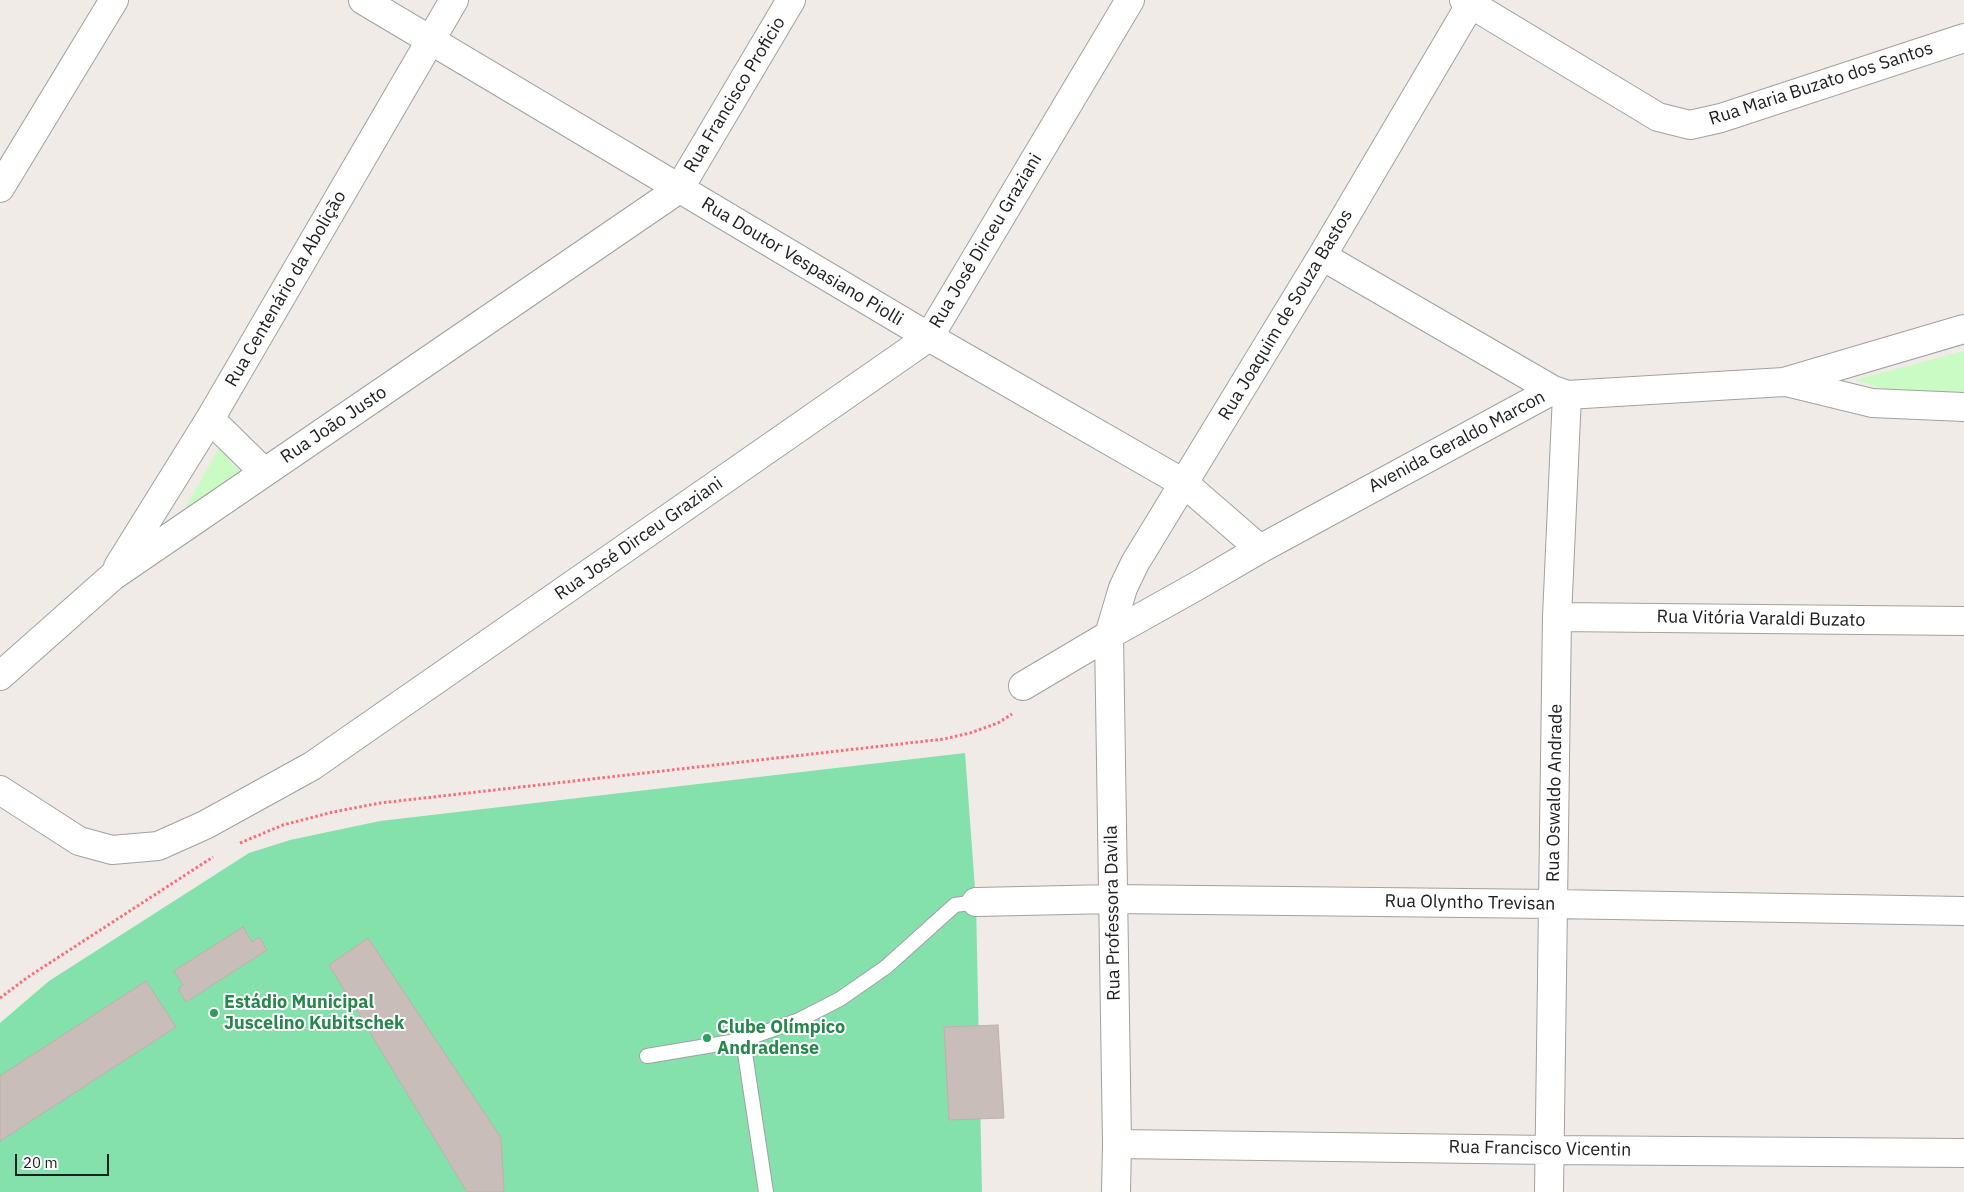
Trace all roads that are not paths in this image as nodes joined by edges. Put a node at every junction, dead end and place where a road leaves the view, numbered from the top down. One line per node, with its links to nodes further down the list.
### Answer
1 (114, 0): 9 (street)
2 (363, 0): 8 (street, Rua Doutor Vespasiano Piolli)
3 (454, 0): 8 (street, Rua Centenário da Abolição)
4 (791, 0): 10 (street, Rua Francisco Proficio)
5 (1130, 0): 13 (street, Rua José Dirceu Graziani)
6 (1469, 1): 7 (street, Rua Maria Buzato dos Santos); 11 (street, Rua Joaquim de Souza Bastos)
7 (1964, 38)
8 (430, 39): 10 (street, Rua Doutor Vespasiano Piolli); 17 (street, Rua Centenário da Abolição)
9 (0, 188)
10 (679, 189): 13 (street, Rua Doutor Vespasiano Piolli); 18 (street, Rua João Justo)
11 (1322, 256): 15 (street); 19 (street, Rua Joaquim de Souza Bastos)
12 (1964, 329): 14 (street, Avenida Geraldo Marcon)
13 (929, 337): 19 (street, Rua Doutor Vespasiano Piolli); 27 (street, Rua José Dirceu Graziani)
14 (1784, 382): 15 (street, Avenida Geraldo Marcon); 16 (street)
15 (1560, 392): 20 (street, Avenida Geraldo Marcon); 22 (street, Rua Oswaldo Andrade)
16 (1964, 407)
17 (210, 419): 18 (street); 21 (street, Rua Centenário da Abolição)
18 (264, 472): 21 (street, Rua João Justo)
19 (1185, 484): 20 (street, Rua Doutor Vespasiano Piolli); 24 (street, Rua Joaquim de Souza Bastos)
20 (1260, 548): 24 (street, Avenida Geraldo Marcon)
21 (113, 576): 25 (street, Rua João Justo)
22 (1557, 617): 23 (street, Rua Vitória Varaldi Buzato); 30 (street, Rua Oswaldo Andrade)
23 (1964, 621)
24 (1109, 634): 26 (street, Avenida Geraldo Marcon); 28 (street, Rua Professora Davila)
25 (0, 676)
26 (1023, 686)
27 (0, 790)
28 (1112, 898): 29 (street, Rua Olyntho Trevisan); 30 (street, Rua Olyntho Trevisan); 34 (street, Rua Professora Davila)
29 (976, 902): 32 (lane)
30 (1553, 904): 31 (street, Rua Olyntho Trevisan); 35 (street, Rua Oswaldo Andrade)
31 (1964, 911)
32 (743, 1040): 33 (lane); 37 (lane)
33 (647, 1056)
34 (1117, 1144): 35 (street, Rua Francisco Vicentin); 38 (street, Rua Professora Davila)
35 (1549, 1150): 36 (street, Rua Francisco Vicentin); 39 (street, Rua Oswaldo Andrade)
36 (1964, 1153)
37 (766, 1192)
38 (1116, 1192)
39 (1549, 1192)

